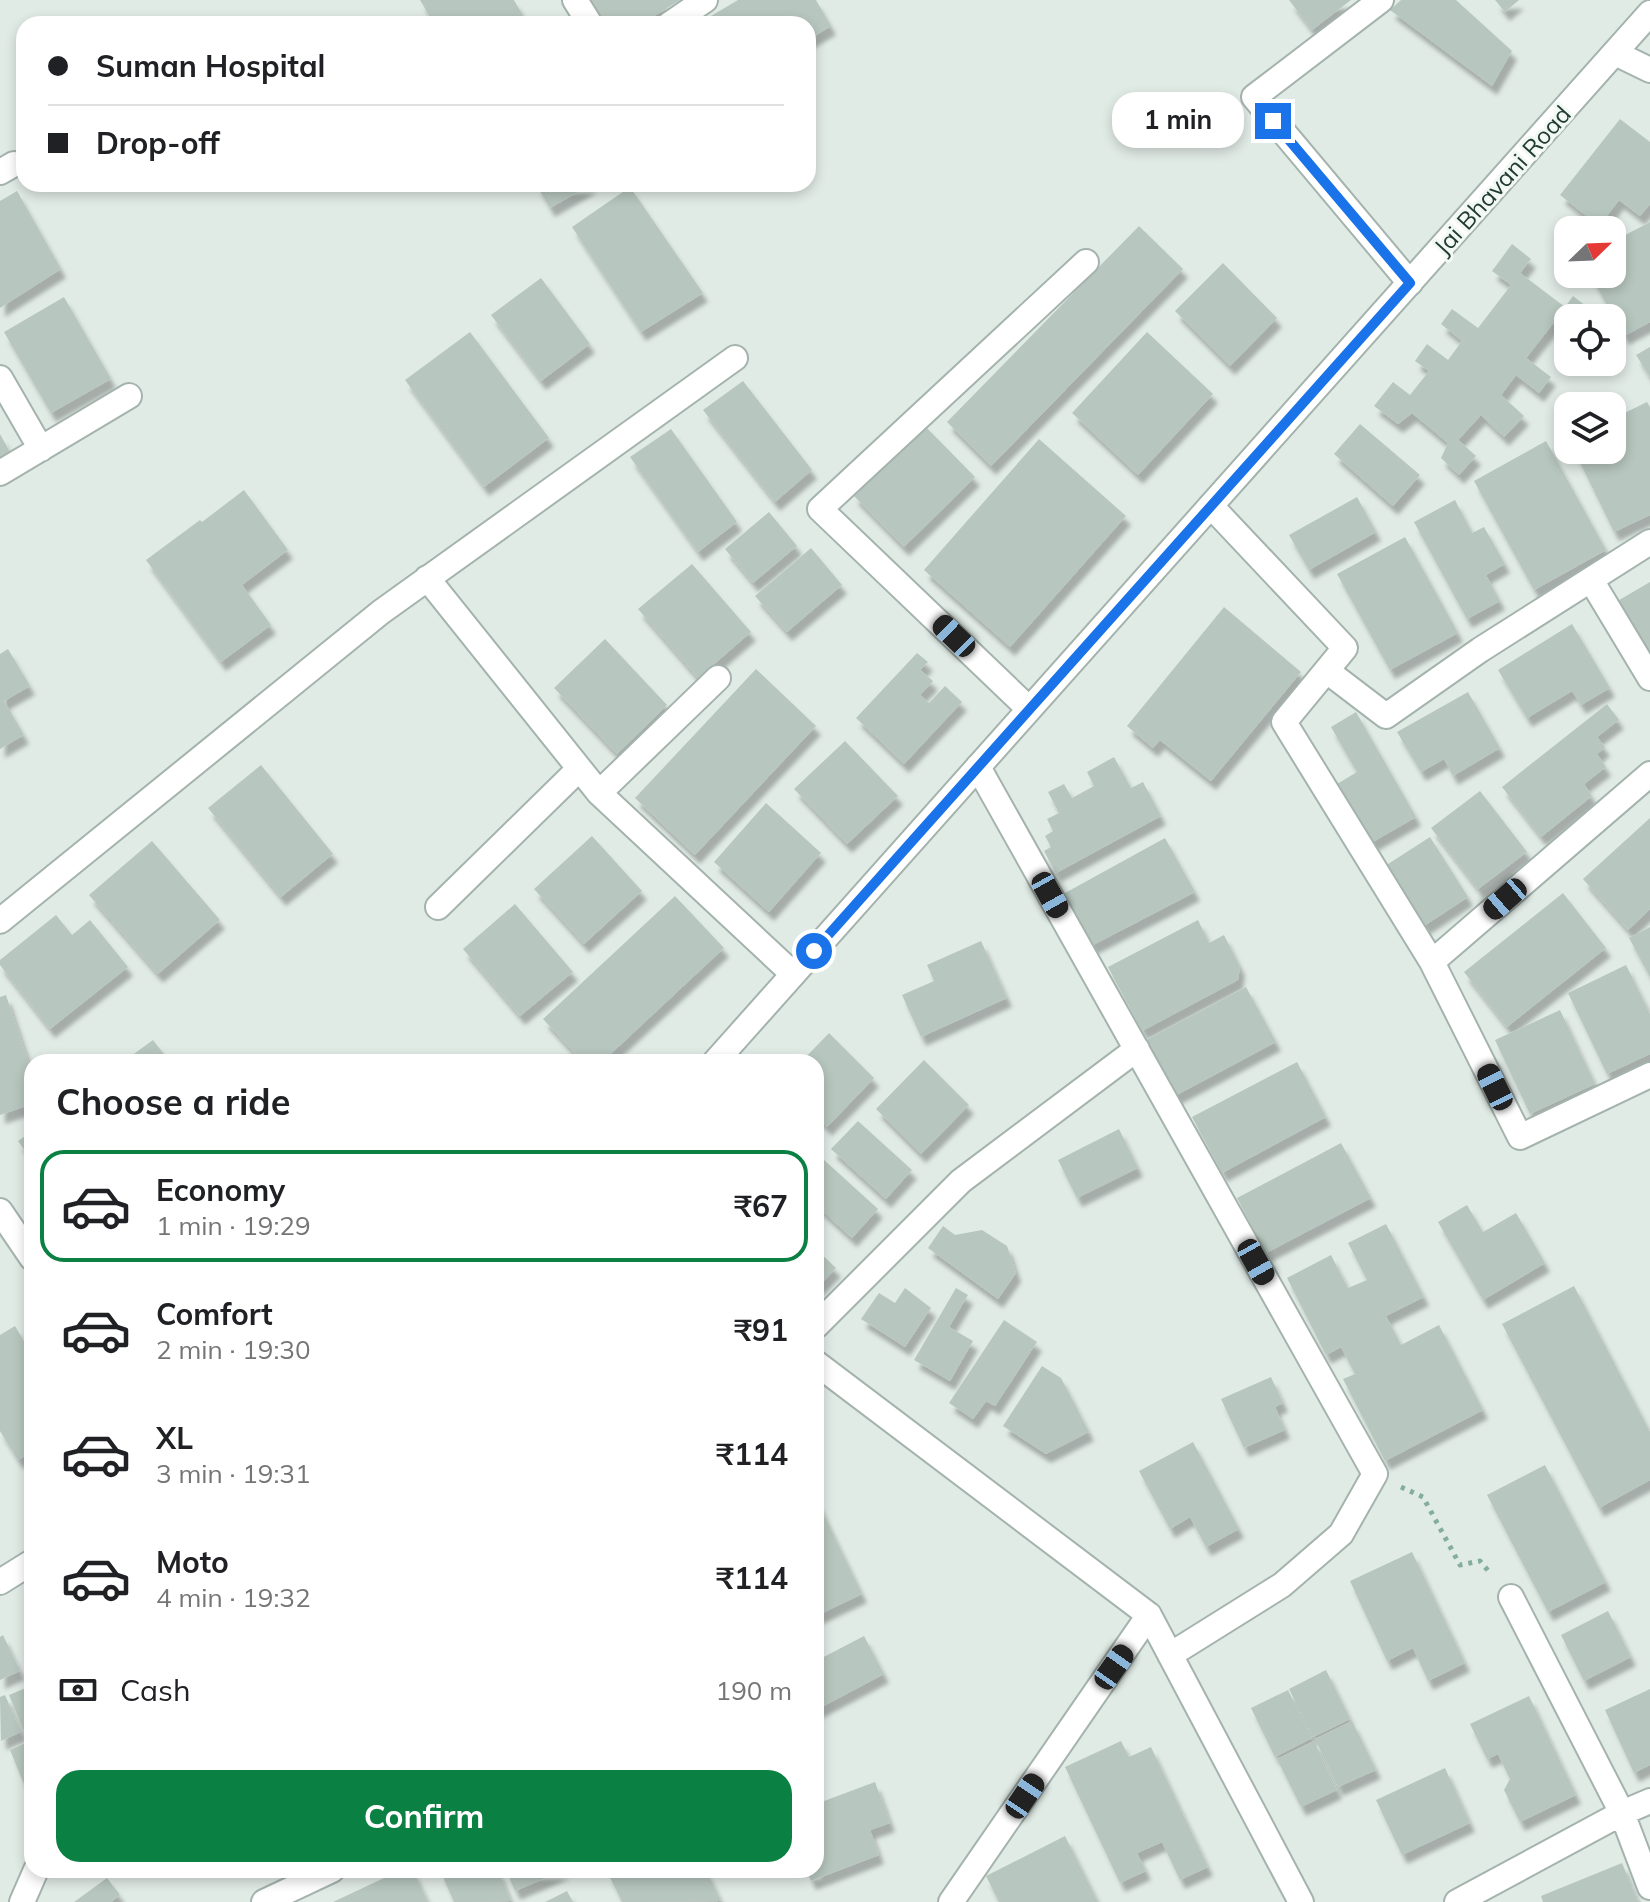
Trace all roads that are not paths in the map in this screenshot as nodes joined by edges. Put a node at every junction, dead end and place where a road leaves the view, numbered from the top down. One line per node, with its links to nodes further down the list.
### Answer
1 (705, 0): 4 (street)
2 (1381, 0): 8 (street)
3 (1650, 13): 5 (street, Jai Bhavani Road)
4 (682, 16)
5 (1615, 53): 6 (street); 8 (street, Jai Bhavani Road)
6 (1650, 70)
7 (1086, 262): 21 (street)
8 (1410, 283): 14 (street, Jai Bhavani Road)
9 (735, 358): 16 (street)
10 (0, 378): 12 (street)
11 (129, 396): 12 (street)
12 (41, 449): 13 (street)
13 (0, 473)
14 (1211, 506): 18 (street); 21 (street, Jai Bhavani Road)
15 (1650, 542): 17 (street)
16 (427, 578): 23 (street); 27 (street)
17 (1591, 580): 18 (street); 20 (street)
18 (1327, 671): 28 (street)
19 (718, 678): 25 (street)
20 (1650, 678)
21 (1029, 709): 22 (street, Jai Bhavani Road)
22 (978, 767): 29 (street, Jai Bhavani Road); 30 (street)
23 (579, 769): 25 (street); 26 (street)
24 (1650, 774): 28 (street)
25 (599, 793): 29 (street)
26 (438, 907)
27 (0, 921)
28 (1432, 962): 32 (street)
29 (793, 974): 31 (street, Jai Bhavani Road)
30 (1137, 1049): 35 (street); 41 (street)
31 (722, 1054)
32 (1650, 1075)
33 (0, 1211): 34 (street)
34 (24, 1246)
35 (824, 1318)
36 (824, 1369): 40 (street)
37 (24, 1567): 38 (street)
38 (0, 1582)
39 (1511, 1597): 43 (street)
40 (1149, 1615): 41 (street); 47 (street)
41 (1170, 1655): 50 (street)
42 (1650, 1801): 43 (street)
43 (1622, 1813): 46 (street); 51 (street)
44 (32, 1878): 48 (street)
45 (315, 1878): 49 (street)
46 (1650, 1887)
47 (953, 1901)
48 (22, 1902)
49 (264, 1902)
50 (1301, 1902)
51 (1457, 1902)

